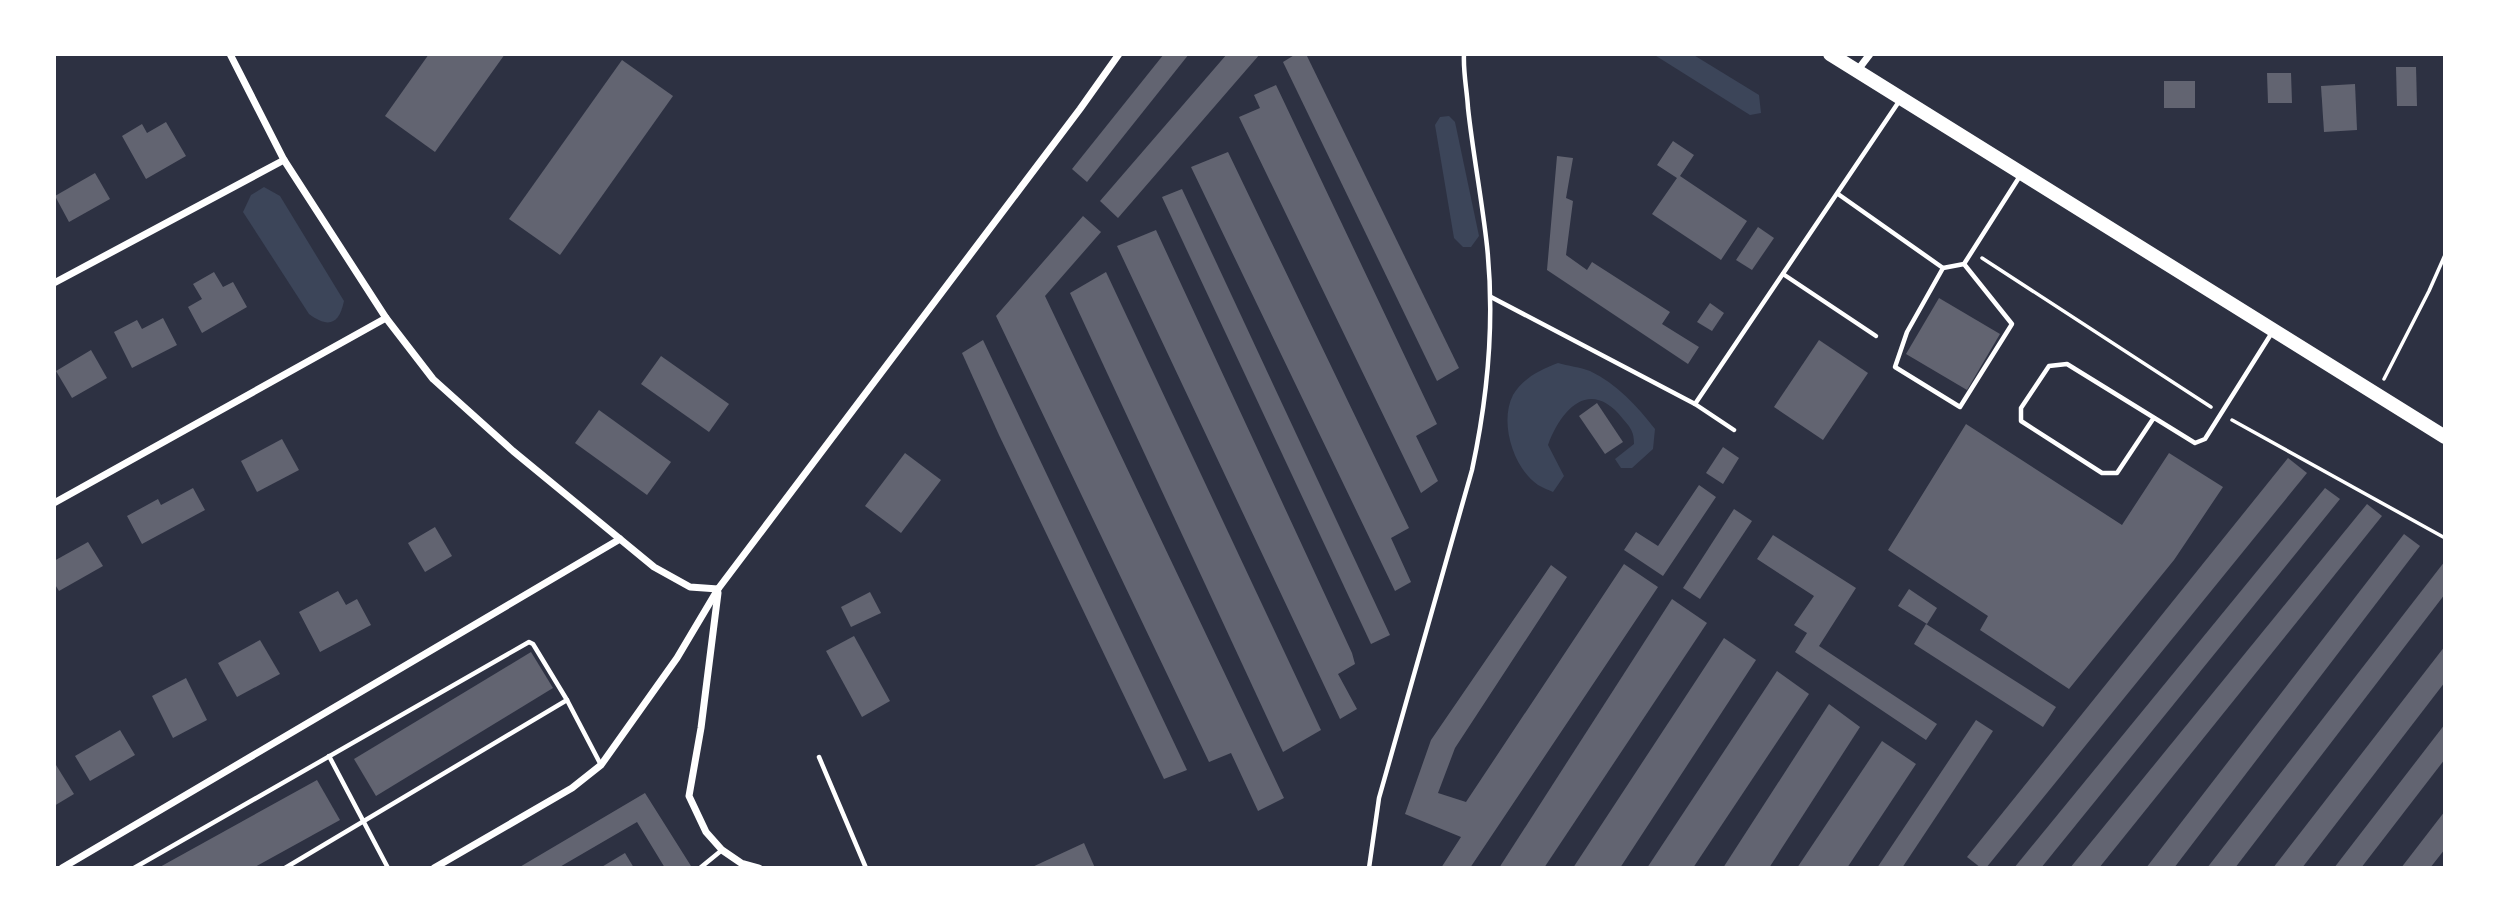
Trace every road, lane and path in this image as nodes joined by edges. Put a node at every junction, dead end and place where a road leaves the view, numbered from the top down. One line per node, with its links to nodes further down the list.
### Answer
1 (230, 54): 8 (street)
2 (1119, 54): 30 (street)
3 (1464, 54): 17 (lane)
4 (1830, 54): 6 (highway)
5 (1870, 54): 6 (street)
6 (1857, 71): 7 (highway)
7 (1902, 98): 9 (highway); 10 (lane)
8 (284, 160): 16 (street); 18 (street)
9 (2022, 173): 11 (lane); 19 (highway)
10 (1838, 194): 14 (lane); 15 (lane)
11 (1971, 251): 13 (lane); 23 (path)
12 (2445, 255): 21 (path)
13 (1964, 264): 14 (lane); 14 (lane)
14 (1943, 268)
15 (1783, 274): 20 (lane); 22 (lane)
16 (54, 283)
17 (1491, 297): 22 (lane); 45 (lane)
18 (386, 318): 27 (street); 29 (street)
19 (2273, 331): 21 (highway); 23 (lane)
20 (1876, 336)
21 (2376, 394): 26 (highway)
22 (1695, 404): 25 (lane)
23 (2221, 414): 24 (lane); 28 (path)
24 (2153, 419): 24 (lane)
25 (1734, 430)
26 (2445, 437)
27 (54, 503)
28 (2445, 538)
29 (620, 539): 30 (street); 37 (street)
30 (718, 589): 34 (street); 36 (street)
31 (567, 700): 32 (lane); 34 (lane); 35 (lane)
32 (329, 756): 35 (lane); 38 (lane)
33 (819, 757): 44 (lane)
34 (601, 765): 41 (street)
35 (363, 822): 39 (lane); 40 (lane)
36 (722, 850): 42 (lane); 43 (street)
37 (62, 868)
38 (134, 868)
39 (285, 868)
40 (388, 868)
41 (434, 868)
42 (700, 868)
43 (759, 868)
44 (866, 868)
45 (1369, 868)

